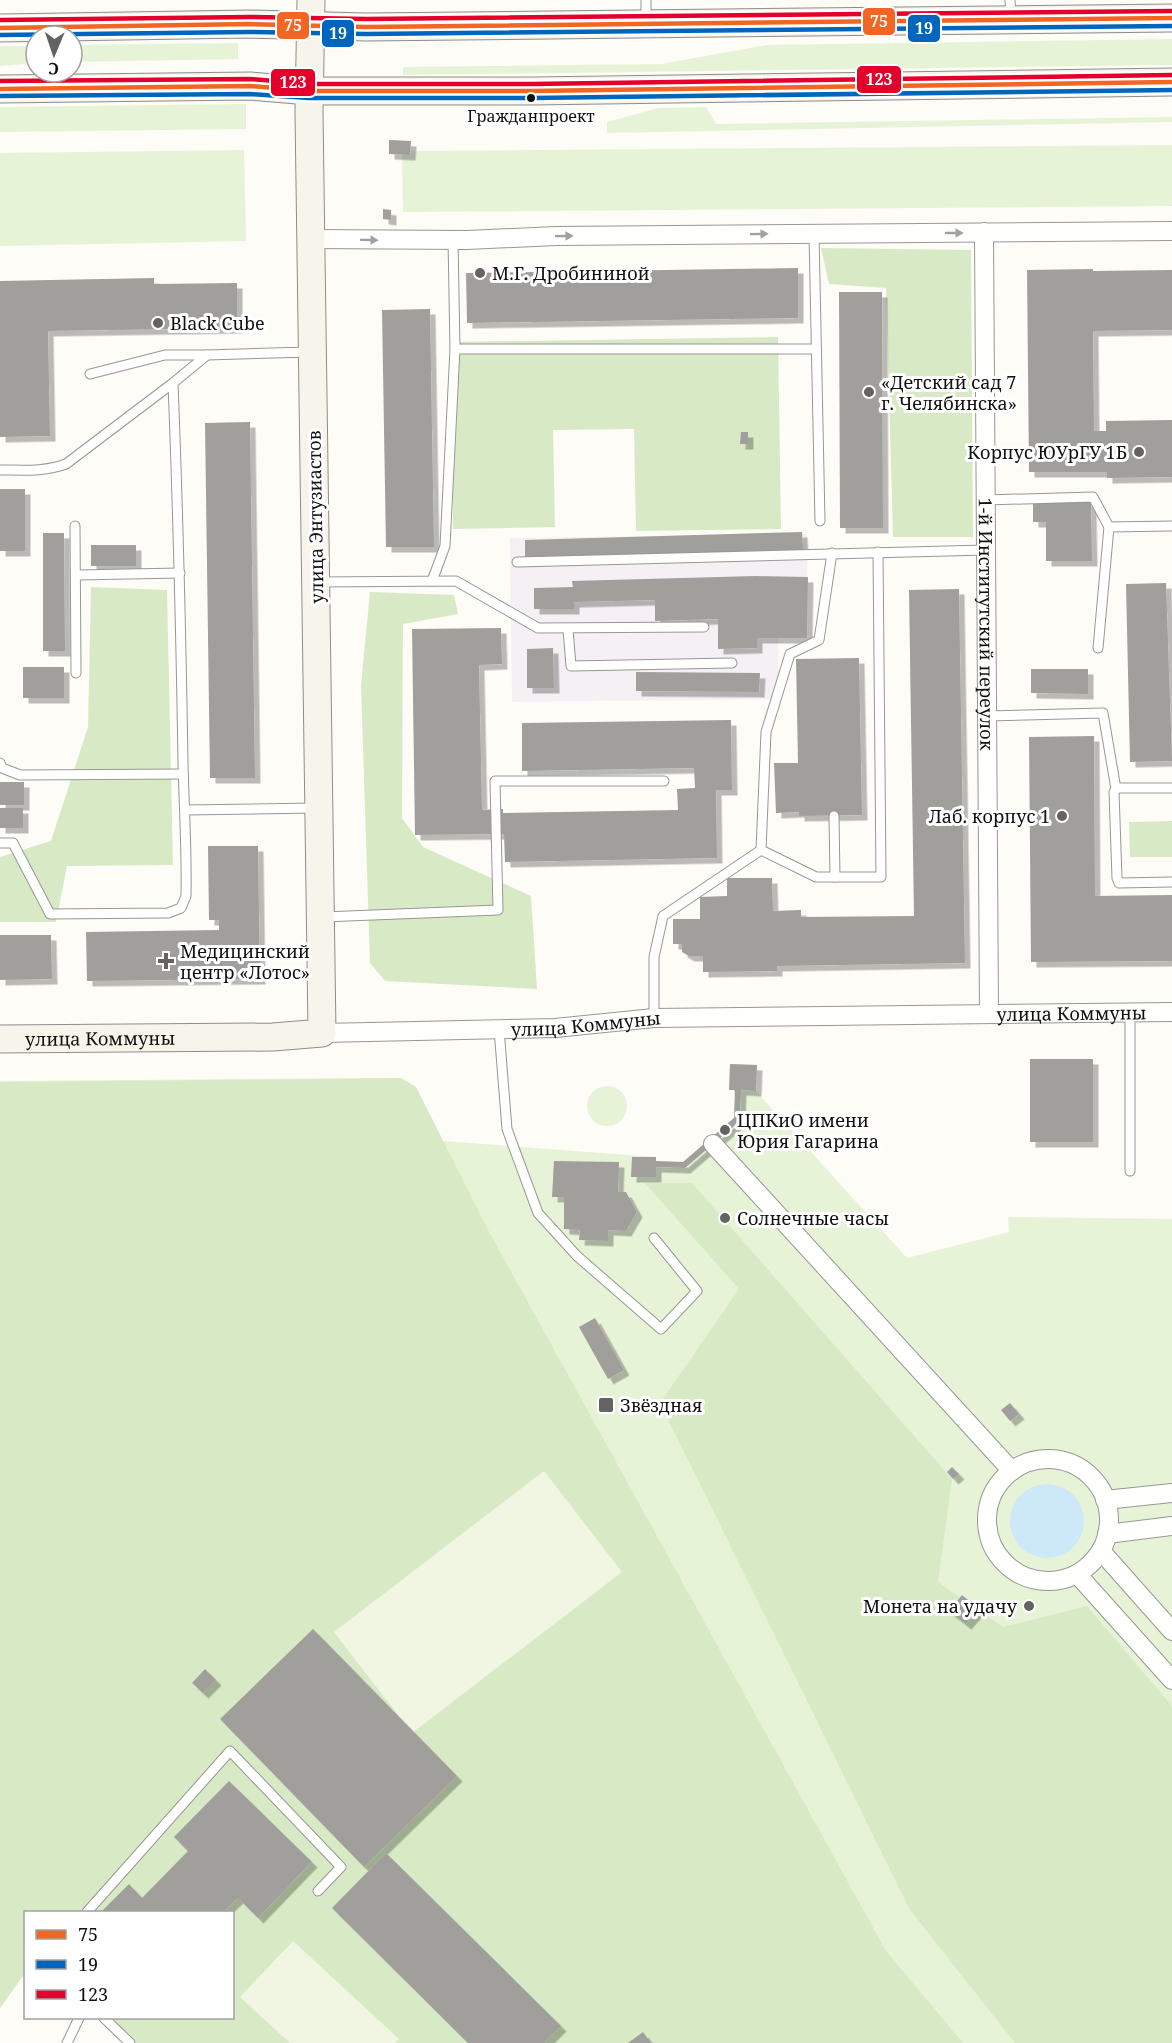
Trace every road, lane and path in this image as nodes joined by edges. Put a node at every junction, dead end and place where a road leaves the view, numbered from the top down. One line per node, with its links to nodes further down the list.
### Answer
1 (1011, 10): 2 (main road); 4 (main road)
2 (646, 12): 3 (main road)
3 (311, 13): 5 (main road); 8 (main road, улица Энтузиастов)
4 (1172, 18)
5 (0, 28)
6 (1172, 82): 8 (main road)
7 (0, 89): 8 (main road)
8 (309, 91): 12 (main road, улица Энтузиастов)
9 (1172, 231): 10 (street)
10 (984, 232): 11 (street, one-way to 10); 21 (street, 1-й Институтский переулок)
11 (814, 234): 13 (street, one-way to 11); 15 (lane)
12 (310, 239): 13 (street, one-way to 13); 16 (main road, улица Энтузиастов)
13 (453, 239): 14 (lane)
14 (455, 349): 15 (lane); 32 (lane)
15 (816, 349): 22 (lane)
16 (312, 352): 17 (lane); 33 (main road, улица Энтузиастов)
17 (207, 355): 18 (lane); 19 (lane)
18 (90, 374)
19 (172, 383): 20 (lane); 30 (lane)
20 (0, 470)
21 (985, 500): 25 (lane); 26 (street, 1-й Институтский переулок)
22 (820, 521)
23 (75, 526): 31 (lane)
24 (1172, 526): 25 (lane)
25 (1109, 527): 36 (lane)
26 (986, 550): 27 (lane); 39 (street, 1-й Институтский переулок)
27 (878, 552): 28 (lane); 50 (lane)
28 (832, 553): 29 (lane); 49 (lane)
29 (517, 562)
30 (180, 573): 31 (lane); 41 (lane)
31 (77, 575): 38 (lane)
32 (432, 581): 33 (lane); 35 (lane)
33 (316, 582): 45 (main road, улица Энтузиастов)
34 (704, 627): 35 (lane)
35 (568, 629): 37 (lane)
36 (1098, 648)
37 (732, 663)
38 (76, 674)
39 (987, 716): 44 (lane); 55 (street, 1-й Институтский переулок)
40 (0, 763): 41 (lane)
41 (183, 774): 46 (lane)
42 (664, 781): 52 (lane)
43 (1172, 788): 44 (lane)
44 (1116, 789): 51 (lane)
45 (319, 808): 46 (lane); 52 (main road, улица Энтузиастов)
46 (186, 810): 48 (lane)
47 (834, 816): 50 (lane)
48 (0, 843)
49 (760, 850): 50 (lane); 56 (lane)
50 (835, 877)
51 (1172, 882)
52 (321, 917): 58 (main road, улица Энтузиастов)
53 (1172, 1012): 54 (street, улица Коммуны)
54 (1130, 1013): 55 (street, улица Коммуны); 61 (lane)
55 (989, 1014): 56 (street, улица Коммуны)
56 (654, 1018): 57 (street, улица Коммуны)
57 (499, 1029): 58 (street, улица Коммуны); 62 (lane)
58 (322, 1033): 59 (main road, улица Коммуны)
59 (0, 1039)
60 (713, 1144): 63 (street)
61 (1130, 1170)
62 (654, 1238)
63 (1012, 1471): 65 (street); 68 (street)
64 (1172, 1493): 65 (street)
65 (1106, 1500): 67 (street)
66 (1172, 1526): 67 (street)
67 (1104, 1542): 68 (street); 69 (street)
68 (1077, 1574): 70 (street)
69 (1172, 1631)
70 (1172, 1680)
71 (318, 1891): 72 (lane)
72 (88, 1911)
73 (79, 2019): 75 (lane)
74 (105, 2019): 76 (lane)
75 (67, 2043)
76 (130, 2043)

